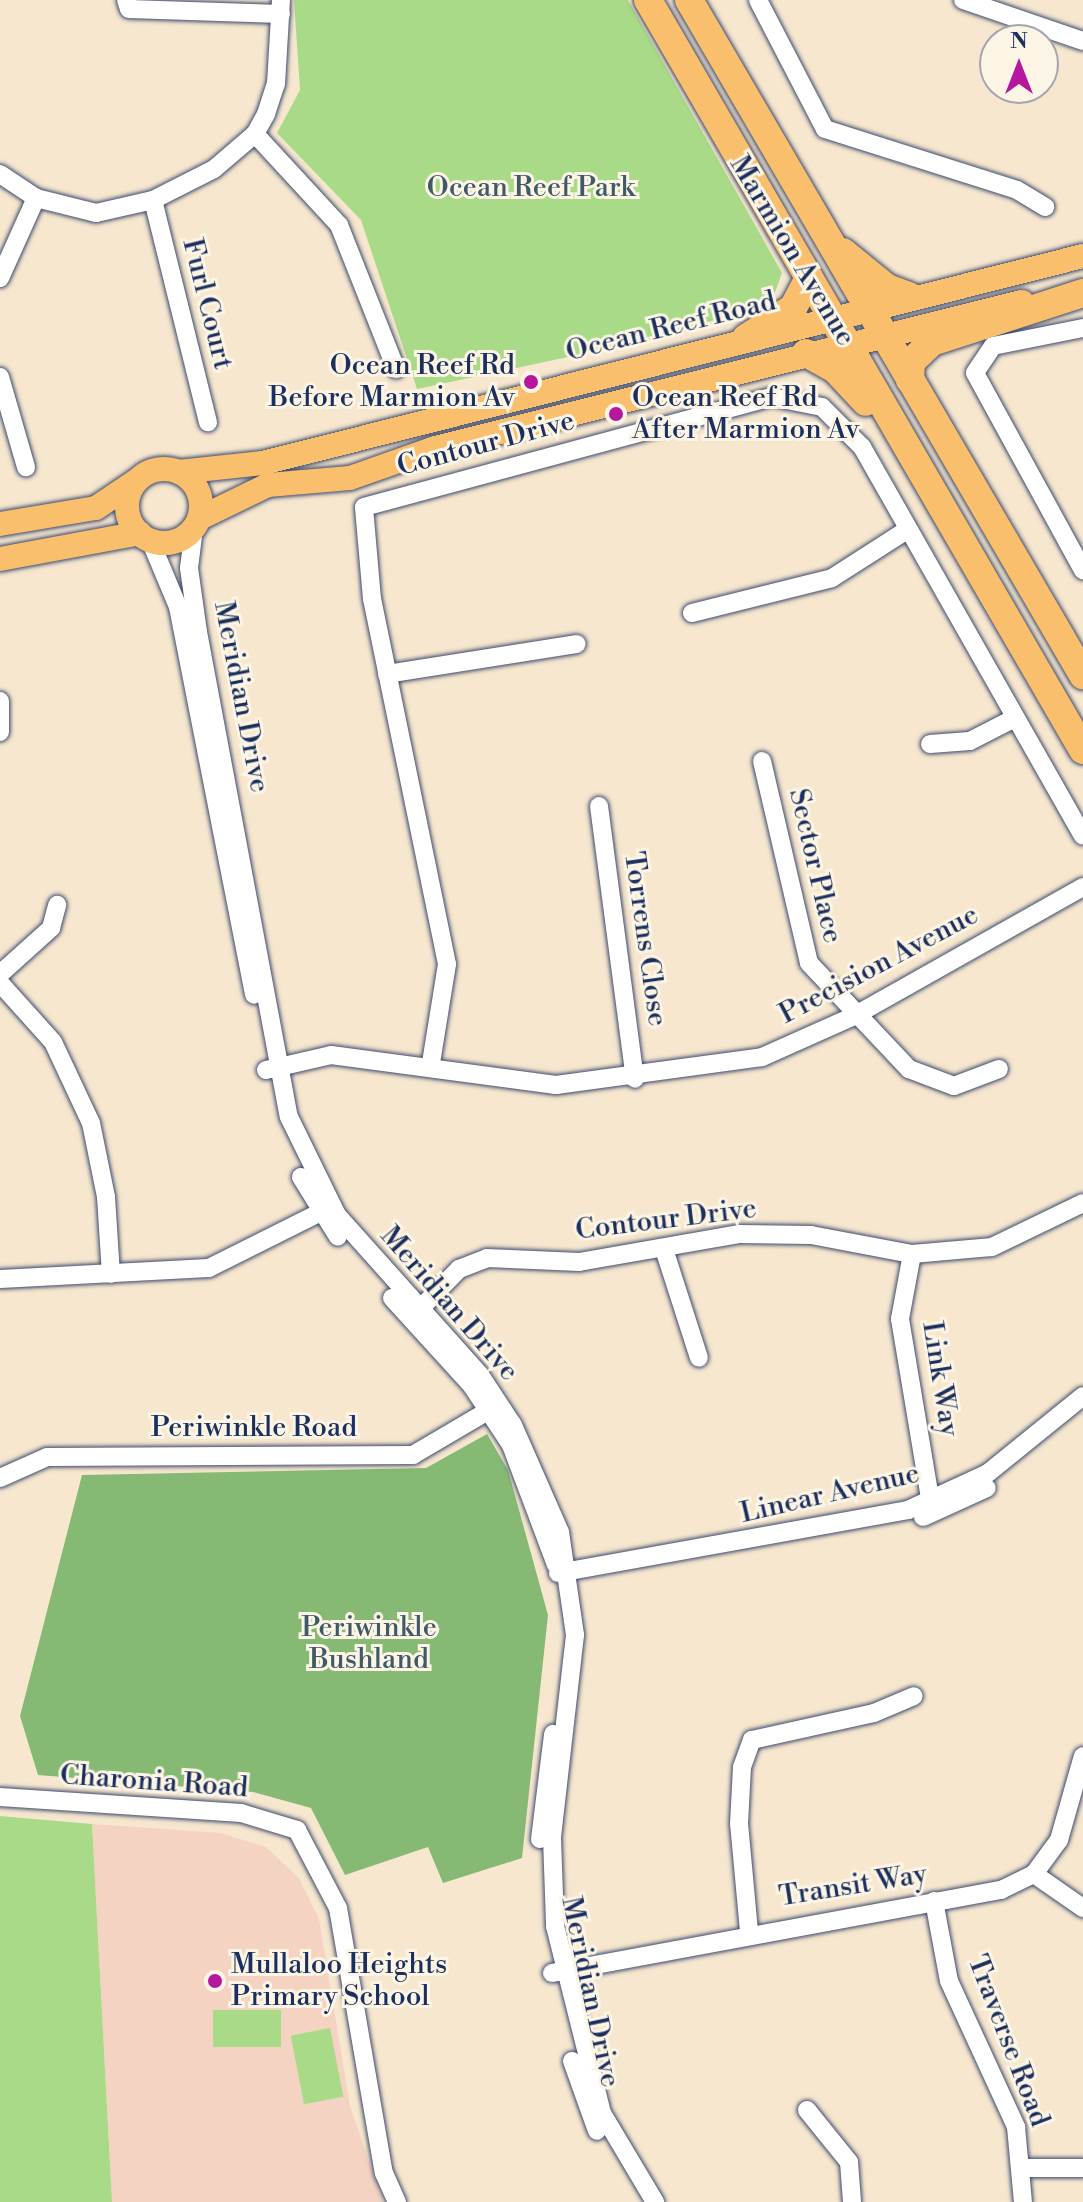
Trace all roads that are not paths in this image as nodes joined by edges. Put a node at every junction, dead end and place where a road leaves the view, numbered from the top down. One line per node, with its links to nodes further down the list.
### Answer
1 (126, 0): 6 (street)
2 (648, 0): 16 (highway, Marmion Avenue)
3 (689, 0): 13 (highway, Marmion Avenue)
4 (758, 0): 12 (street)
5 (963, 0): 7 (street)
6 (281, 7): 8 (street)
7 (1083, 41)
8 (255, 134): 11 (street); 26 (street)
9 (0, 174): 10 (street)
10 (36, 198): 11 (street); 15 (street)
11 (153, 200): 29 (street, Furl Court)
12 (1045, 207)
13 (829, 243): 18 (highway); 19 (highway, Marmion Avenue)
14 (1083, 256): 18 (main road, Ocean Reef Road)
15 (0, 278)
16 (809, 278): 20 (highway, Marmion Avenue); 23 (highway)
17 (1083, 292): 22 (main road, Ocean Reef Road); 28 (highway)
18 (909, 296): 19 (main road, Ocean Reef Road)
19 (867, 307): 20 (main road, Ocean Reef Road); 22 (highway, Marmion Avenue)
20 (832, 315): 23 (main road, Ocean Reef Road); 24 (highway, Marmion Avenue)
21 (1083, 328): 39 (street)
22 (883, 332): 24 (main road, Ocean Reef Road); 28 (highway, Marmion Avenue)
23 (746, 338): 31 (main road, Ocean Reef Road)
24 (846, 343): 25 (main road, Ocean Reef Road); 36 (highway, Marmion Avenue)
25 (806, 353): 33 (main road, Ocean Reef Road); 36 (highway)
26 (396, 369)
27 (0, 377): 30 (street)
28 (910, 380): 43 (highway, Marmion Avenue)
29 (208, 422)
30 (26, 467)
31 (179, 472): 32 (main road); 33 (main road)
32 (139, 479): 34 (main road); 37 (main road)
33 (197, 523): 37 (main road); 58 (street, Meridian Drive)
34 (0, 524)
35 (904, 532): 40 (street); 42 (street, Contour Drive); 45 (street, Contour Drive)
36 (958, 536): 48 (highway, Marmion Avenue)
37 (145, 537): 38 (main road); 58 (street, Meridian Drive)
38 (0, 559)
39 (1083, 570)
40 (692, 613)
41 (577, 644): 42 (street)
42 (387, 674): 57 (street, Contour Drive)
43 (1083, 675)
44 (0, 701): 46 (street)
45 (1015, 718): 47 (street); 51 (street, Contour Drive)
46 (0, 732)
47 (930, 744)
48 (1083, 750)
49 (762, 761): 56 (street, Sector Place)
50 (599, 806): 60 (street, Torrens Close)
51 (1083, 836)
52 (1083, 887): 56 (street, Precision Avenue)
53 (57, 905): 54 (street)
54 (0, 974)
55 (0, 983): 65 (street)
56 (854, 1016): 59 (street, Sector Place); 60 (street, Precision Avenue)
57 (431, 1063): 58 (street, Precision Avenue); 60 (street, Precision Avenue)
58 (272, 1069): 62 (street, Meridian Drive)
59 (999, 1069)
60 (635, 1079)
61 (1083, 1203): 64 (street, Contour Drive)
62 (326, 1210): 65 (street); 67 (street, Meridian Drive)
63 (665, 1252): 64 (street, Contour Drive); 67 (street, Contour Drive); 68 (street)
64 (912, 1254): 73 (street, Link Way)
65 (111, 1274): 66 (street)
66 (0, 1279)
67 (415, 1313): 70 (street, Meridian Drive)
68 (699, 1358)
69 (1083, 1396): 73 (street, Linear Avenue)
70 (494, 1408): 72 (street, Periwinkle Road); 74 (street, Meridian Drive)
71 (1083, 1412): 73 (street, Linear Avenue)
72 (0, 1478)
73 (932, 1508): 74 (street, Linear Avenue)
74 (564, 1580): 82 (street, Meridian Drive)
75 (914, 1696): 81 (street)
76 (1083, 1756): 78 (street, Transit Way)
77 (0, 1797): 86 (street, Charonia Road)
78 (1034, 1874): 79 (street, Transit Way); 80 (street)
79 (934, 1901): 81 (street, Transit Way); 84 (street, Traverse Road)
80 (1083, 1908)
81 (749, 1931): 82 (street, Transit Way)
82 (557, 1972): 87 (street, Meridian Drive); 88 (street, Meridian Drive)
83 (807, 2110): 89 (street)
84 (1023, 2168): 85 (street); 90 (street, Traverse Road)
85 (1083, 2168)
86 (397, 2202)
87 (640, 2202)
88 (655, 2202)
89 (852, 2202)
90 (1023, 2202)

